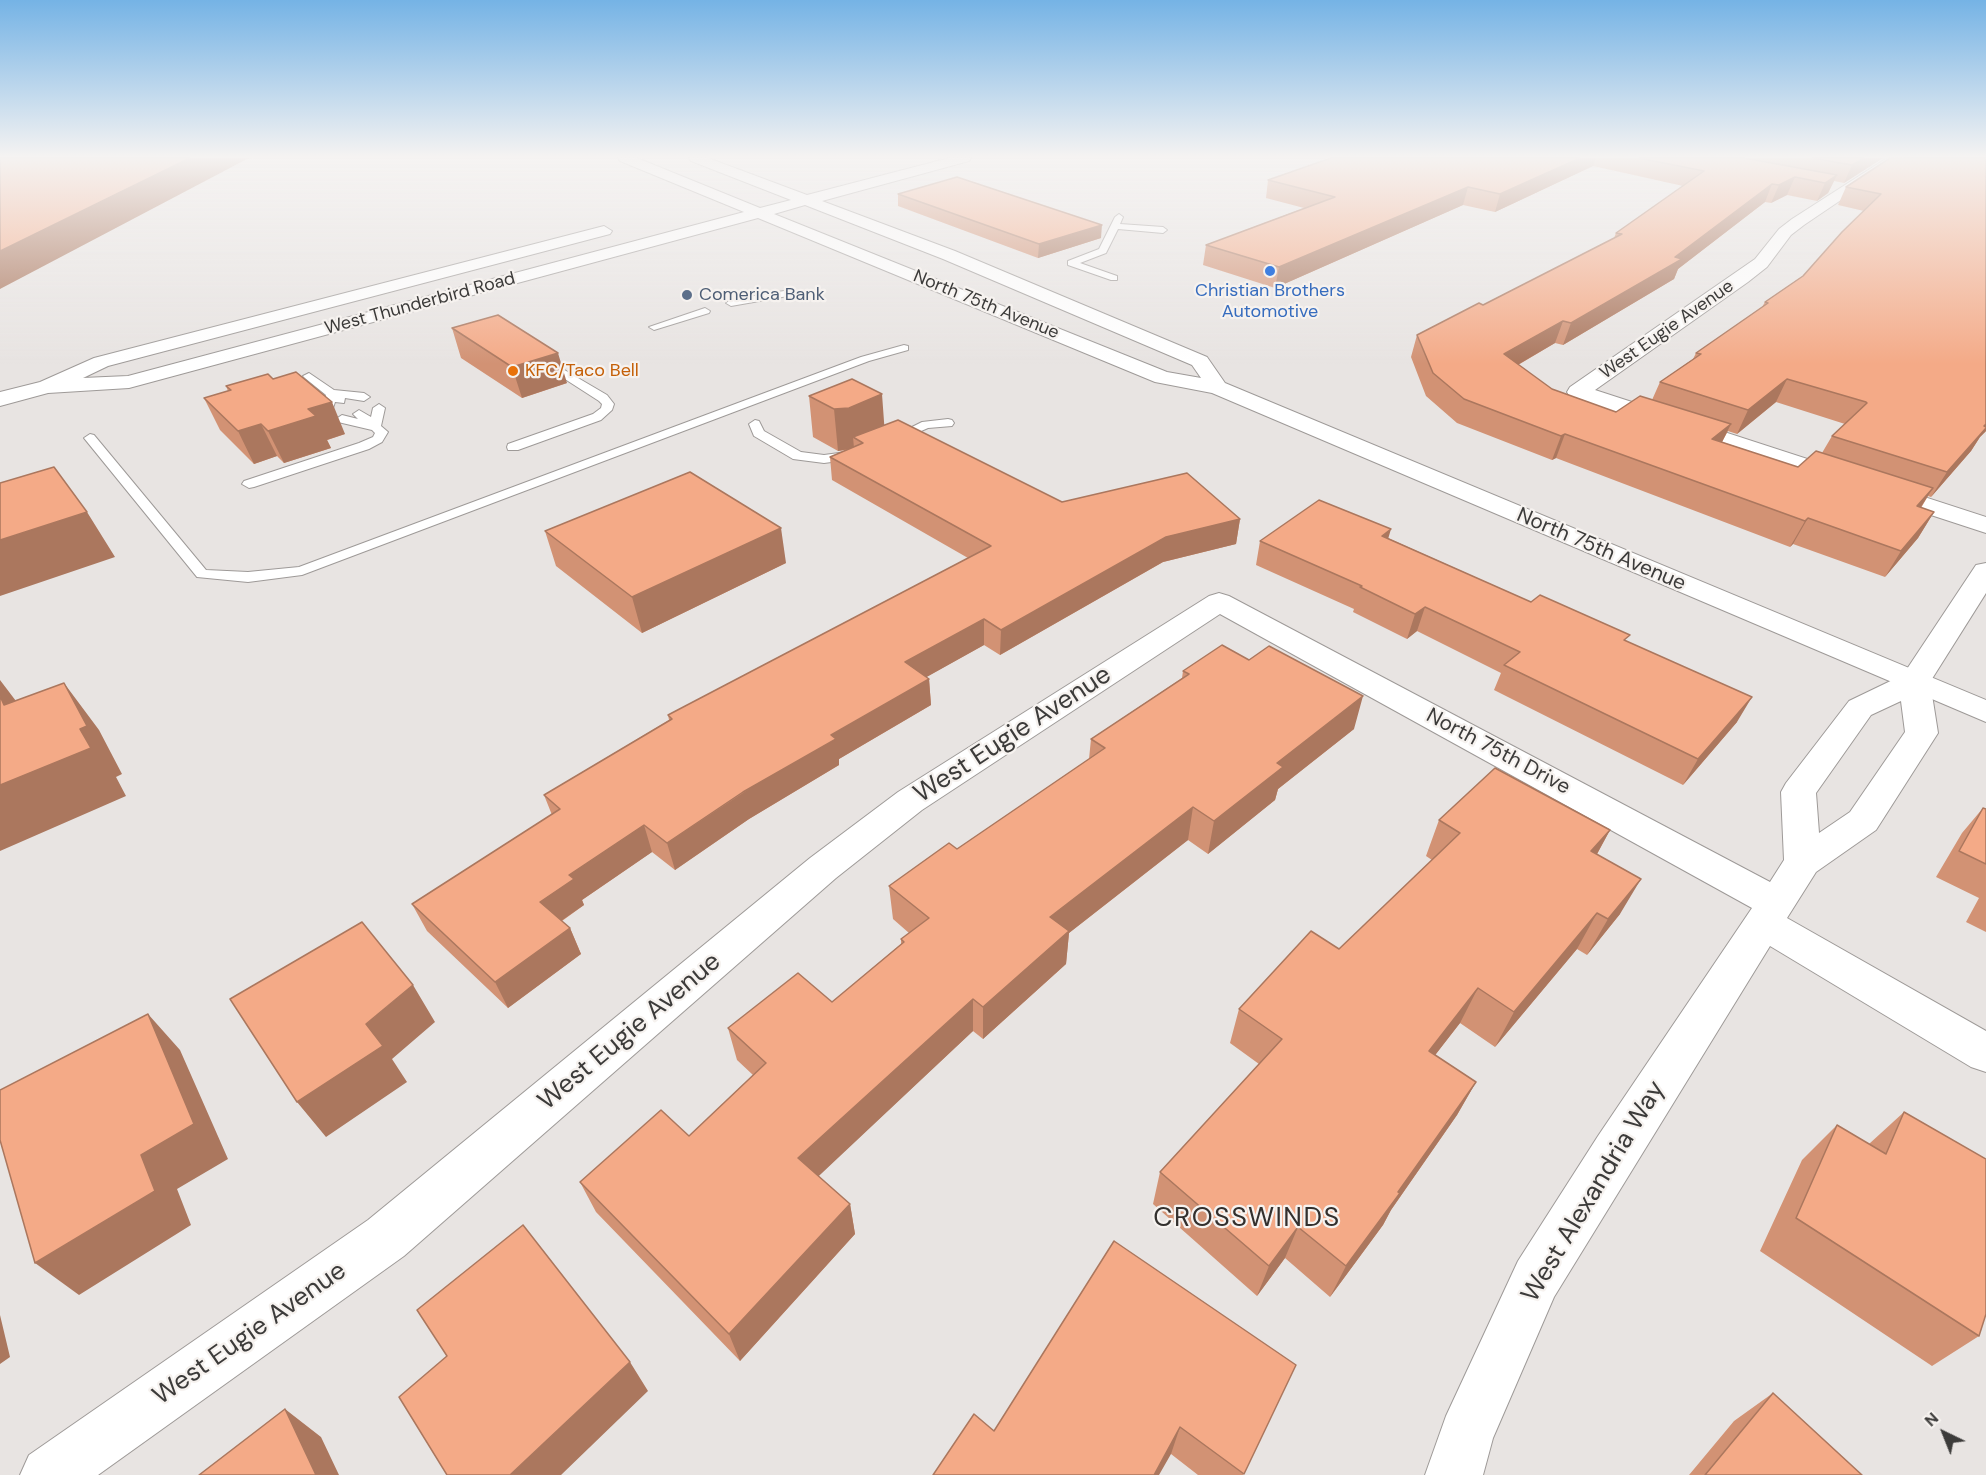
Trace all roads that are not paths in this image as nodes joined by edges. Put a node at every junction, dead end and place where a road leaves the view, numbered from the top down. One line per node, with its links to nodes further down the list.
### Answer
1 (619, 227): 17 (main road, West Thunderbird Road)
2 (705, 227): 17 (main road, West Thunderbird Road)
3 (796, 227): 18 (main road, North 75th Avenue)
4 (875, 227): 18 (main road, North 75th Avenue)
5 (1114, 227): 9 (lane)
6 (1147, 227): 8 (lane)
7 (1792, 227): 35 (main road, West Eugie Avenue)
8 (1163, 230)
9 (1114, 278)
10 (784, 294): 11 (lane)
11 (736, 305)
12 (709, 313): 13 (lane)
13 (658, 329)
14 (904, 348): 30 (lane)
15 (532, 352): 32 (lane)
16 (309, 376): 19 (lane)
17 (48, 387): 21 (main road, West Thunderbird Road)
18 (1216, 387): 38 (main road, North 75th Avenue)
19 (332, 393): 20 (lane); 22 (lane); 23 (lane)
20 (364, 397)
21 (0, 399)
22 (344, 403)
23 (328, 408)
24 (379, 408): 29 (lane)
25 (359, 414): 29 (lane)
26 (342, 419): 29 (lane)
27 (948, 423): 31 (lane)
28 (755, 424): 33 (lane)
29 (375, 427): 34 (lane)
30 (90, 438)
31 (886, 442)
32 (513, 447)
33 (866, 450)
34 (249, 484)
35 (1986, 525)
36 (1986, 571): 38 (main road)
37 (1220, 602): 41 (main road, North 75th Drive); 43 (main road, West Eugie Avenue)
38 (1914, 682): 39 (main road, North 75th Avenue); 40 (main road, West Alexandria Way); 40 (main road)
39 (1986, 712)
40 (1803, 861): 41 (main road, West Alexandria Way)
41 (1769, 913): 42 (main road); 44 (main road, West Alexandria Way)
42 (1986, 1053)
43 (49, 1475)
44 (1454, 1475)

